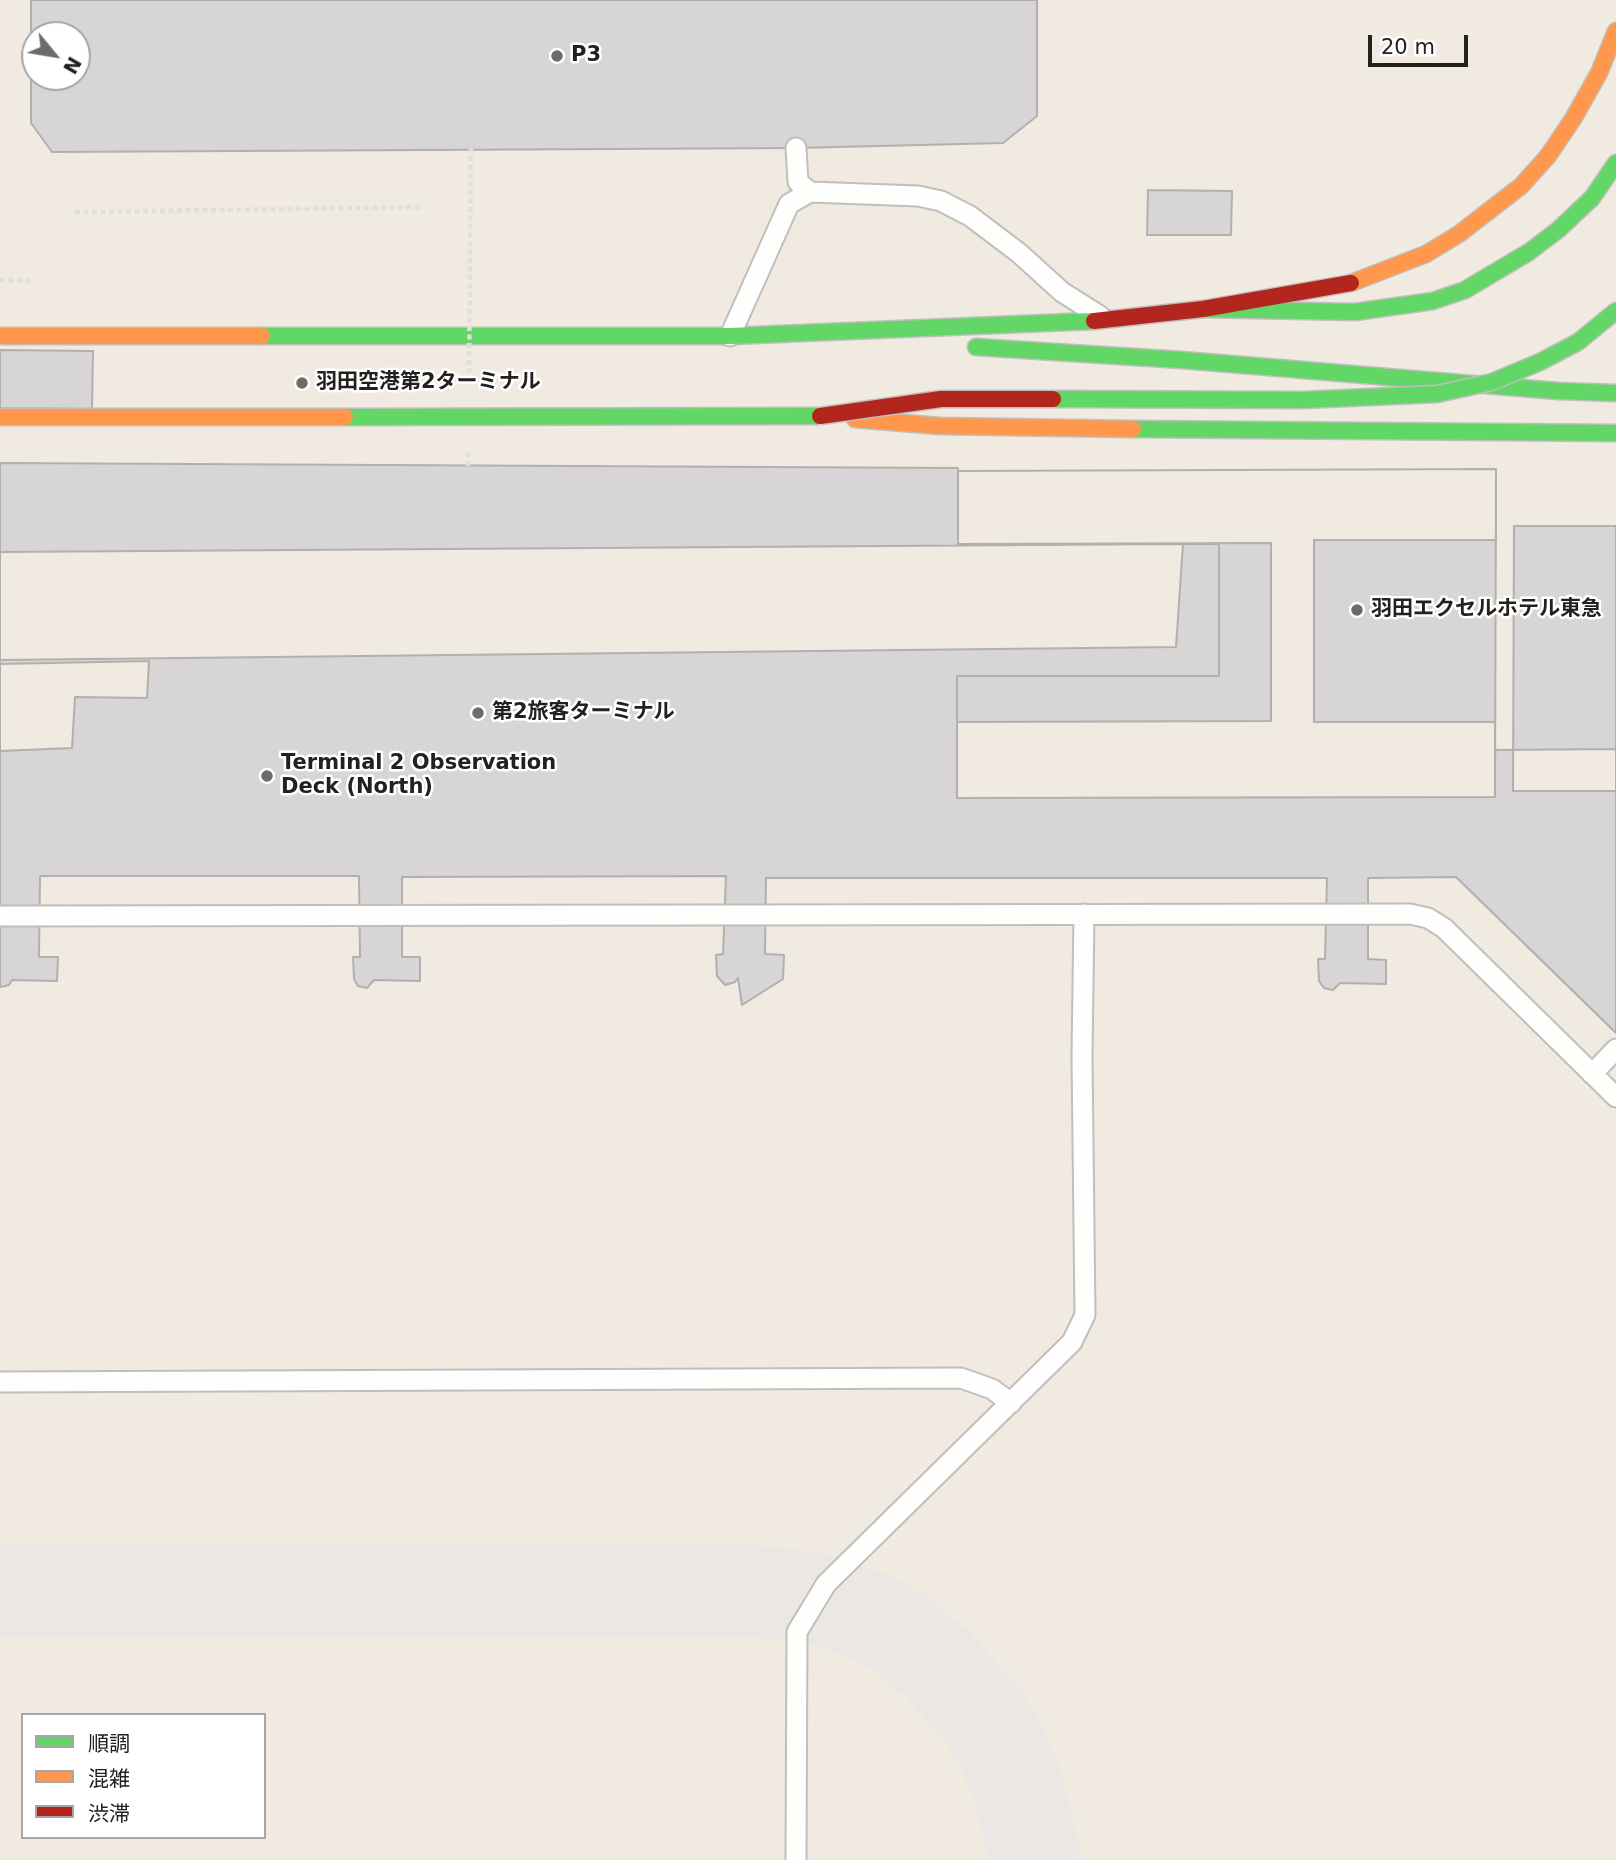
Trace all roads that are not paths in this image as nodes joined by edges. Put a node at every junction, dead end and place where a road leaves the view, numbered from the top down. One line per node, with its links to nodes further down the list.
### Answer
1 (1616, 31): 5 (main road)
2 (796, 148): 4 (lane)
3 (1616, 163): 5 (main road)
4 (810, 192): 7 (lane); 10 (lane)
5 (1203, 309): 7 (main road)
6 (1616, 311): 14 (main road, bridge)
7 (1107, 320): 8 (main road)
8 (766, 333): 10 (main road); 11 (main road)
9 (0, 335): 10 (main road)
10 (730, 336)
11 (932, 344)
12 (960, 346): 13 (main road)
13 (1616, 393)
14 (820, 416): 15 (main road, bridge); 16 (main road, bridge)
15 (0, 417)
16 (1616, 433)
17 (1084, 914): 18 (lane); 20 (lane); 23 (lane)
18 (0, 916)
19 (1616, 1049): 20 (lane)
20 (1592, 1074): 21 (lane)
21 (1616, 1097)
22 (0, 1382): 23 (lane)
23 (1011, 1403): 24 (lane)
24 (796, 1860)

